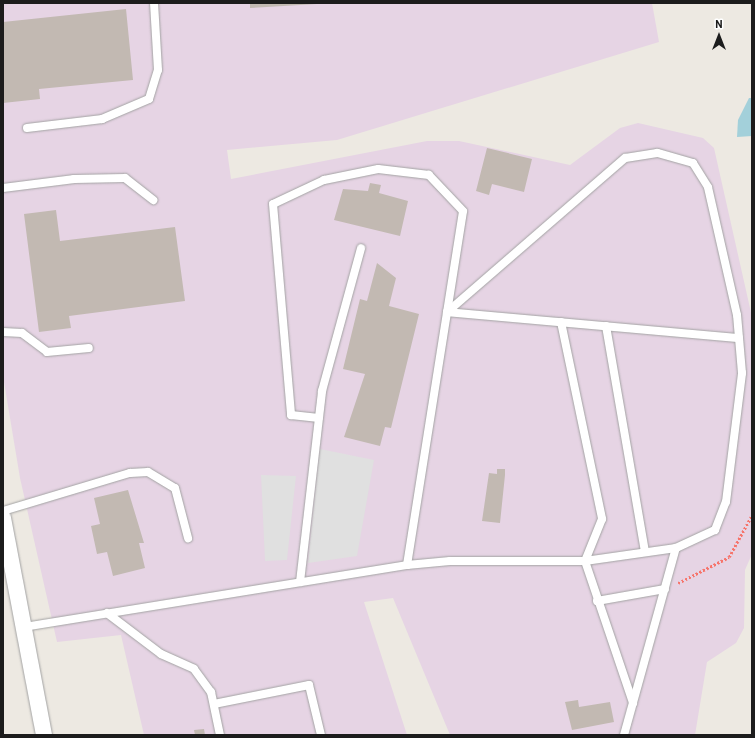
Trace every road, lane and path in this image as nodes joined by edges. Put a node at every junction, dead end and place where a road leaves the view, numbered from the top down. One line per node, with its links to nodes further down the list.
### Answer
1 (154, 3): 2 (lane)
2 (27, 128)
3 (3, 188): 4 (lane)
4 (153, 200)
5 (361, 248): 12 (lane)
6 (447, 312): 7 (lane); 10 (lane); 12 (lane); 20 (lane)
7 (561, 322): 8 (lane); 19 (lane)
8 (606, 326): 10 (lane); 18 (lane)
9 (3, 332): 11 (lane)
10 (739, 338): 17 (lane)
11 (89, 348)
12 (319, 418): 21 (lane)
13 (3, 511): 16 (lane)
14 (752, 515): 22 (path)
15 (3, 518): 25 (street)
16 (188, 538)
17 (676, 548): 18 (lane); 22 (lane)
18 (645, 552): 19 (lane)
19 (585, 561): 20 (lane); 23 (lane)
20 (407, 565): 21 (lane)
21 (300, 582): 24 (lane)
22 (665, 589): 23 (lane); 26 (lane)
23 (597, 601): 26 (lane)
24 (107, 613): 25 (lane); 27 (lane)
25 (24, 627): 28 (street)
26 (633, 703): 31 (lane)
27 (214, 704): 29 (lane); 30 (lane)
28 (44, 735)
29 (220, 735)
30 (321, 735)
31 (624, 735)

